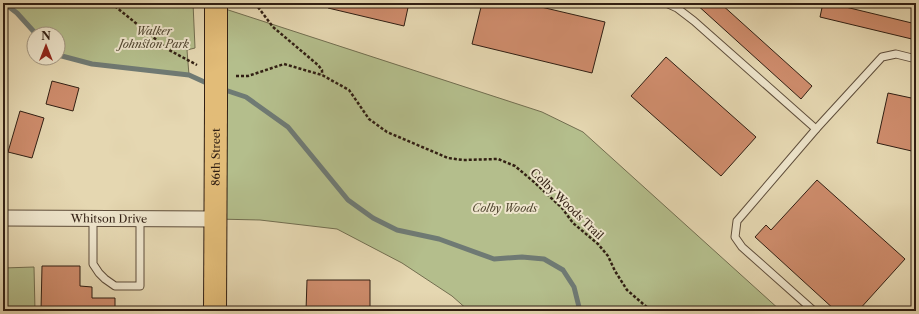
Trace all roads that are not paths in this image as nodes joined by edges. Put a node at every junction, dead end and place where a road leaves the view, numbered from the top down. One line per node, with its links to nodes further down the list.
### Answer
1 (216, 3): 8 (main road, 86th Street, bridge)
2 (666, 3): 4 (lane)
3 (916, 58): 4 (lane)
4 (816, 129): 10 (lane)
5 (3, 218): 6 (street, Whitson Drive)
6 (93, 219): 7 (street, Whitson Drive); 7 (lane)
7 (140, 219): 8 (street, Whitson Drive)
8 (215, 219): 9 (main road, 86th Street)
9 (215, 311)
10 (814, 311)

